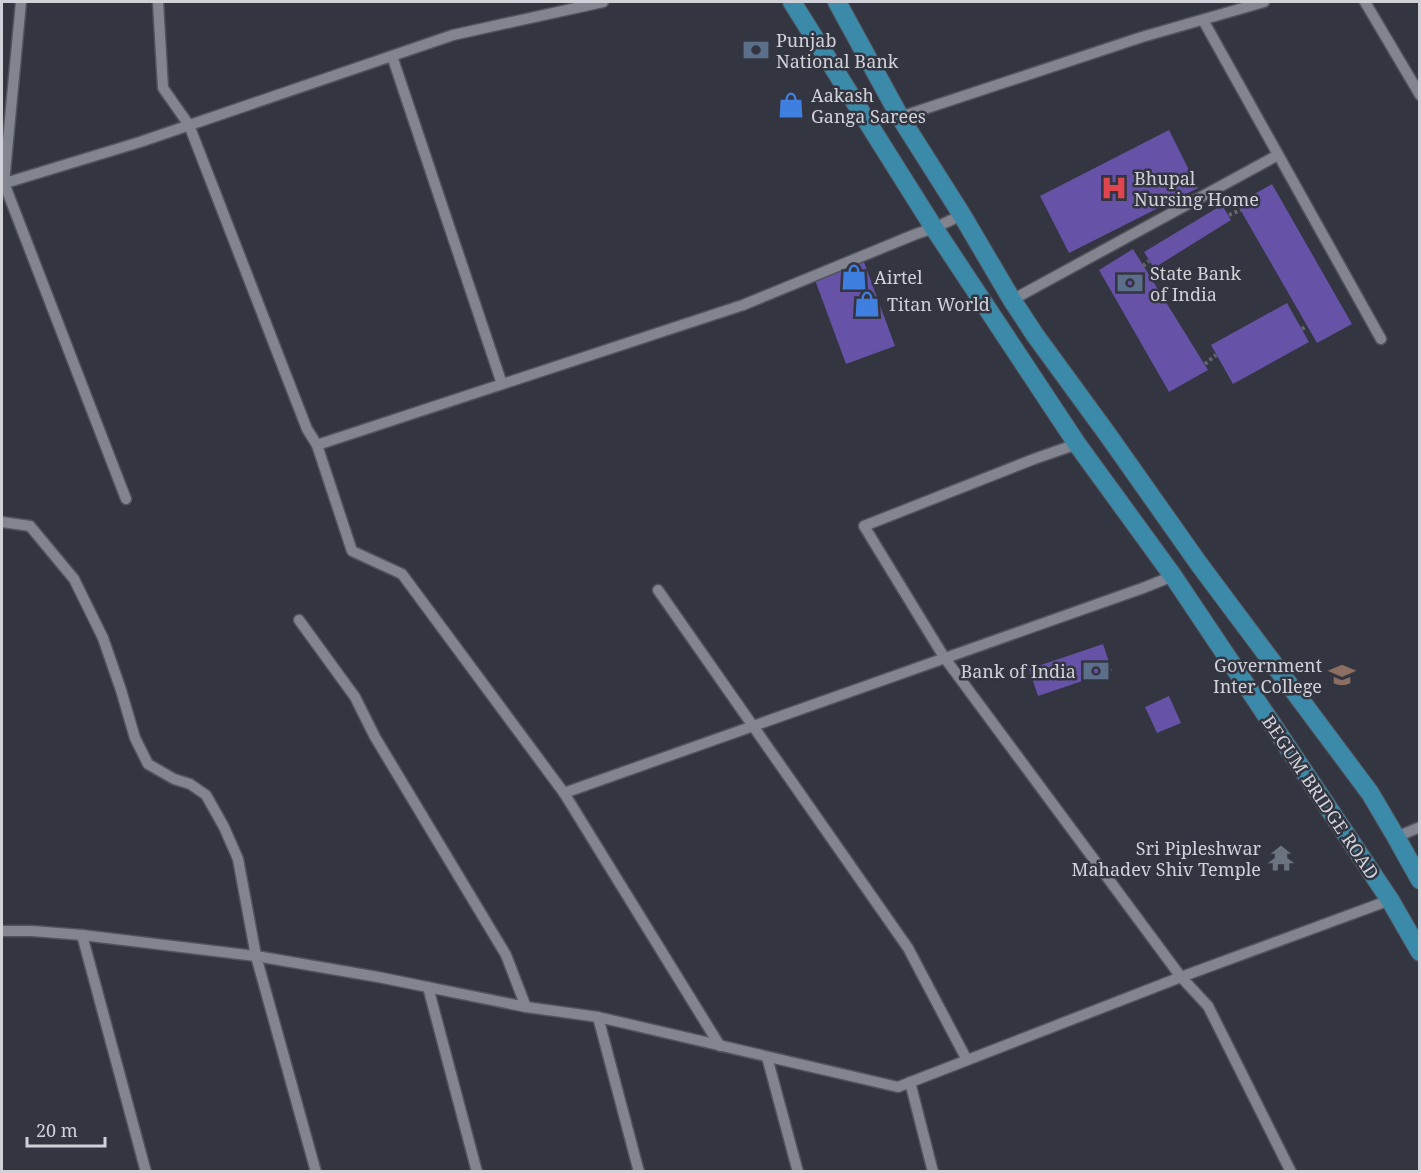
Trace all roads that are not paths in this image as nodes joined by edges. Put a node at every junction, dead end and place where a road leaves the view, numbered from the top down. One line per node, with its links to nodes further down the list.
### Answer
1 (21, 2): 14 (street)
2 (158, 2): 12 (street)
3 (603, 2): 9 (street)
4 (792, 2): 16 (main road, BEGUM BRIDGE ROAD)
5 (837, 2): 11 (main road)
6 (1264, 2): 8 (street)
7 (1365, 2): 10 (street)
8 (1203, 20): 11 (street); 13 (street)
9 (392, 56): 12 (street); 19 (street)
10 (1419, 95)
11 (900, 117): 15 (main road)
12 (189, 125): 14 (street); 21 (street)
13 (1278, 155): 17 (street); 18 (street)
14 (3, 183): 22 (street)
15 (962, 215): 16 (street); 17 (main road)
16 (934, 228): 19 (street); 20 (main road, BEGUM BRIDGE ROAD)
17 (1012, 300): 31 (main road)
18 (1381, 339)
19 (502, 384): 21 (street)
20 (1077, 444): 24 (main road, BEGUM BRIDGE ROAD); 27 (street)
21 (317, 445): 29 (street)
22 (126, 499)
23 (2, 522): 37 (street)
24 (1173, 576): 27 (street); 33 (main road, BEGUM BRIDGE ROAD)
25 (658, 590): 28 (street)
26 (299, 620): 40 (street)
27 (944, 657): 28 (street); 38 (street)
28 (753, 726): 29 (street); 44 (street)
29 (564, 793): 42 (street)
30 (1419, 827): 31 (street)
31 (1396, 837): 32 (main road)
32 (1419, 880)
33 (1390, 900): 36 (main road, BEGUM BRIDGE ROAD); 38 (street)
34 (2, 931): 35 (street)
35 (82, 935): 37 (street); 46 (street)
36 (1419, 952)
37 (256, 956): 39 (street); 47 (street)
38 (1181, 977): 44 (street); 52 (street)
39 (428, 987): 40 (street); 48 (street)
40 (526, 1007): 41 (street)
41 (598, 1017): 42 (street); 49 (street)
42 (720, 1046): 43 (street)
43 (767, 1057): 45 (street); 50 (street)
44 (967, 1060): 45 (street)
45 (910, 1082): 51 (street)
46 (146, 1172)
47 (316, 1172)
48 (477, 1172)
49 (639, 1172)
50 (798, 1172)
51 (933, 1172)
52 (1291, 1172)

